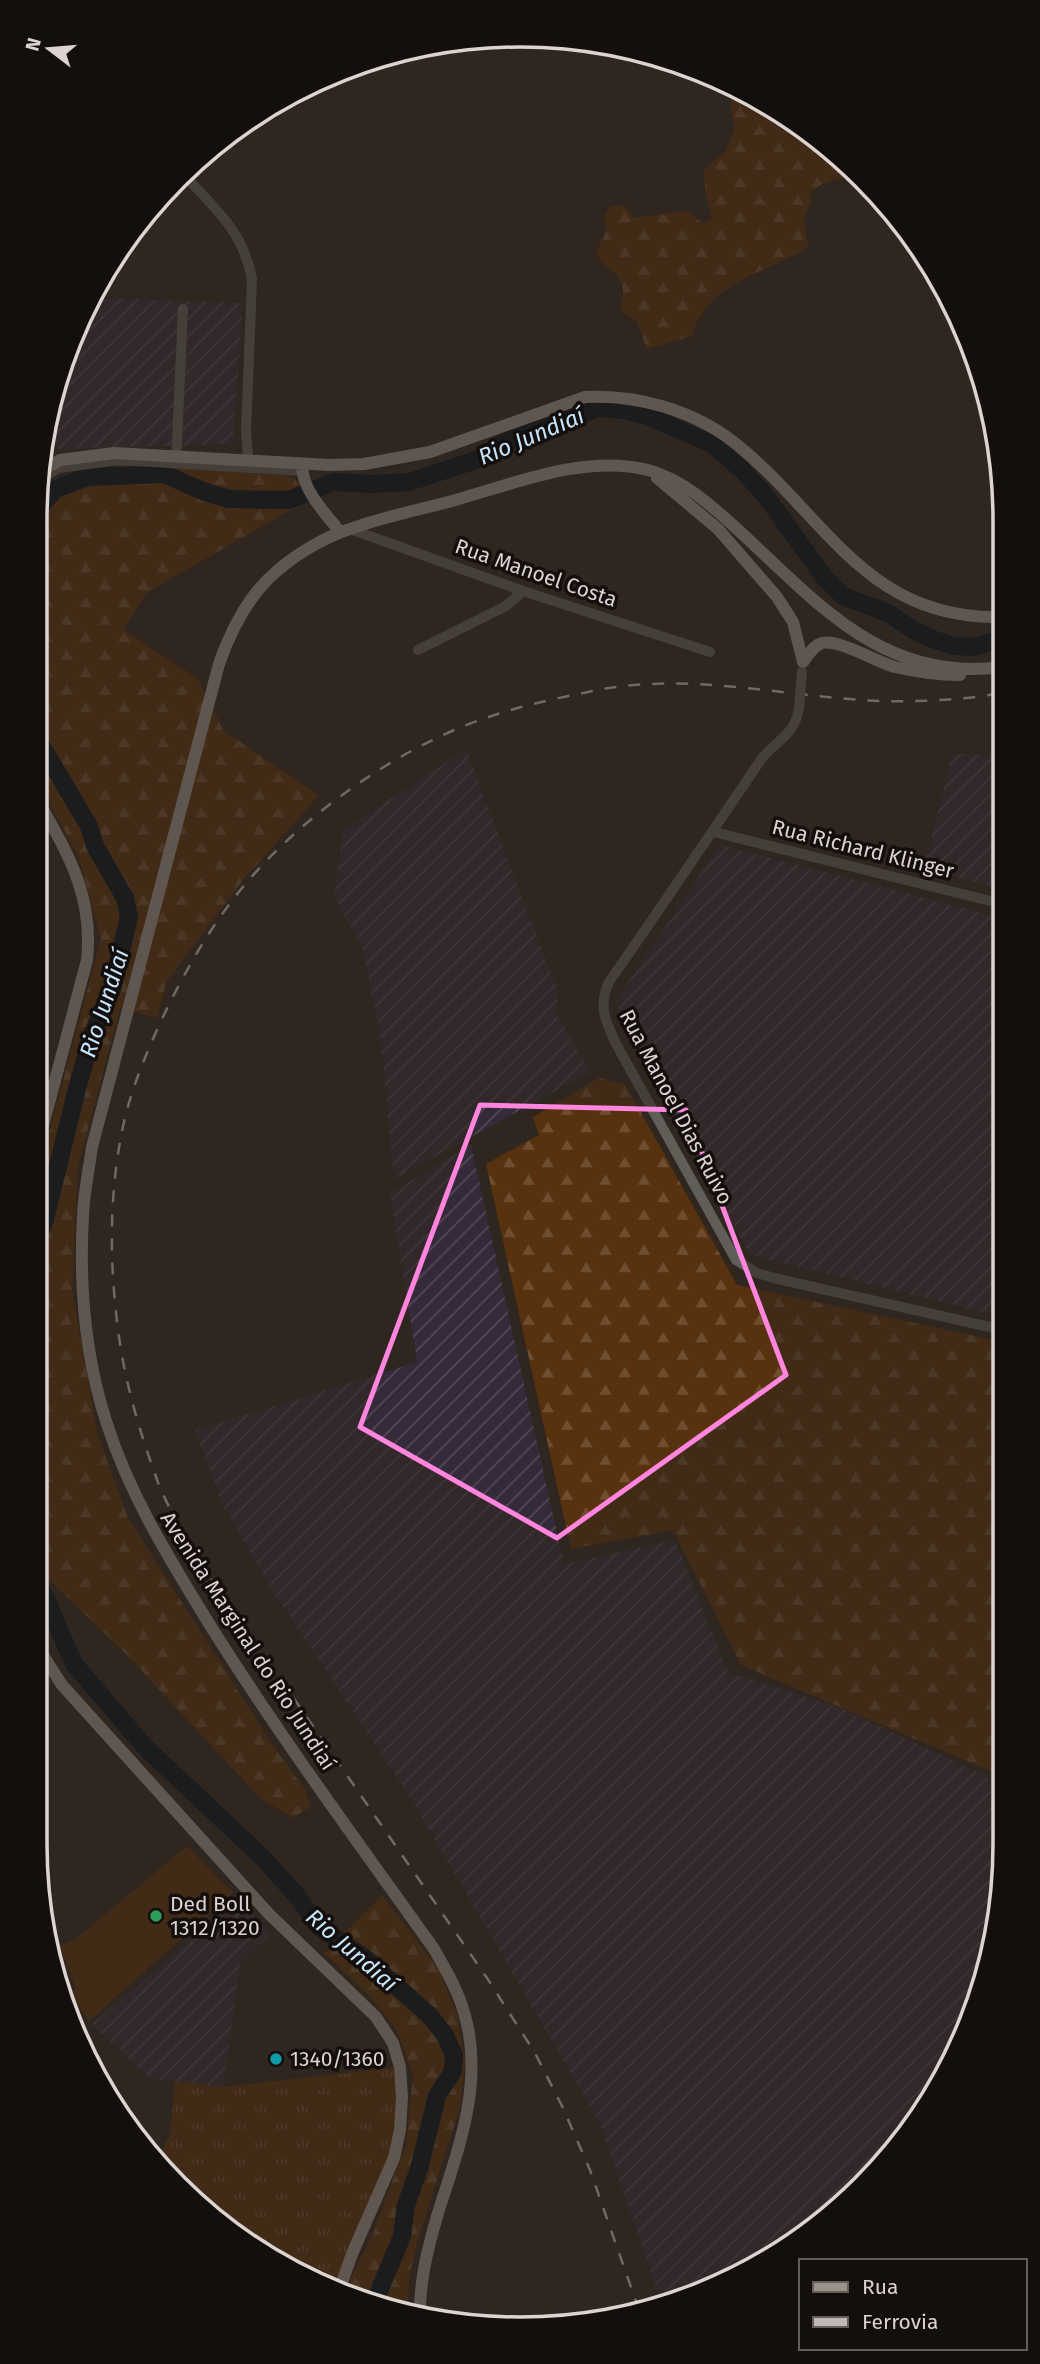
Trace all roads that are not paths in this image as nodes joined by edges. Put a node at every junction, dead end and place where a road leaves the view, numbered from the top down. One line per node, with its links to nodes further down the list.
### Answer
1 (190, 182): 4 (street)
2 (183, 309): 3 (street)
3 (176, 460): 4 (main road); 5 (main road); 8 (street)
4 (250, 464): 7 (main road)
5 (50, 466)
6 (649, 470): 9 (main road, Avenida Marginal do Rio Jundiaí); 14 (main road); 15 (main road, Avenida Marginal do Rio Jundiaí)
7 (303, 471): 9 (main road); 11 (main road)
8 (49, 474)
9 (345, 531): 10 (street, Rua Manoel Costa); 24 (main road, Avenida Marginal do Rio Jundiaí)
10 (523, 590): 12 (street); 13 (street, Rua Manoel Costa)
11 (993, 616)
12 (418, 650)
13 (709, 652)
14 (802, 667): 16 (main road); 18 (street, Rua Manoel Dias Ruivo, bridge)
15 (993, 667)
16 (993, 669)
17 (47, 817): 20 (main road)
18 (714, 832): 19 (street, Rua Richard Klinger); 21 (street, Rua Manoel Dias Ruivo)
19 (993, 902)
20 (47, 1111)
21 (993, 1327)
22 (47, 1662): 23 (main road)
23 (342, 2282)
24 (419, 2306)

